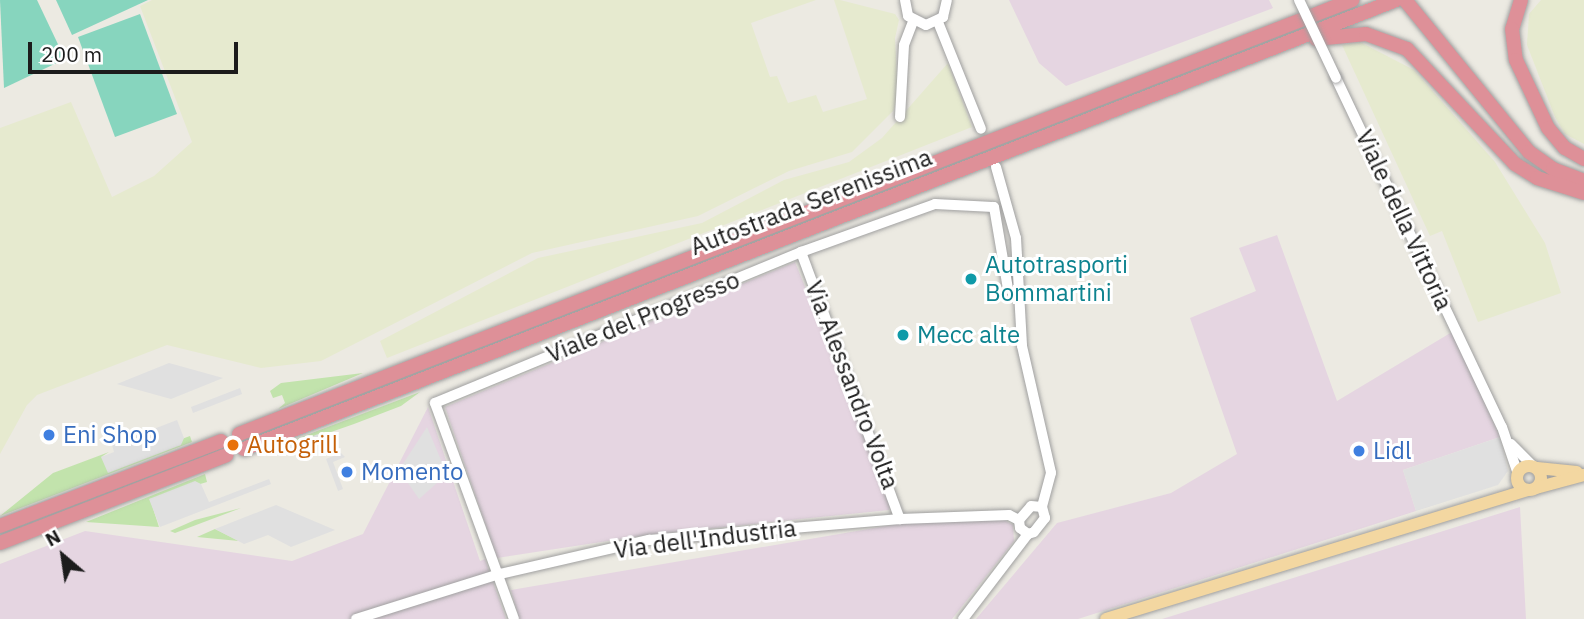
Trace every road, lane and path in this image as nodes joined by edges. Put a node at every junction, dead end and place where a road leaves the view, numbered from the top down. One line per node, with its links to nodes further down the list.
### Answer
1 (892, 0): 8 (street)
2 (947, 0): 11 (street)
3 (1299, 0): 23 (street, Viale della Vittoria, bridge)
4 (1352, 0): 22 (highway, Autostrada Serenissima)
5 (1396, 0): 12 (highway, Autostrada Serenissima)
6 (1405, 0): 9 (highway)
7 (1521, 0): 15 (highway)
8 (905, 1): 10 (street)
9 (1419, 8): 17 (highway); 18 (highway)
10 (913, 21): 11 (street); 13 (street)
11 (938, 22): 14 (street)
12 (1244, 59): 19 (highway); 24 (highway, Autostrada Serenissima)
13 (900, 117)
14 (981, 129)
15 (1584, 159)
16 (996, 167): 31 (street)
17 (1584, 171)
18 (1584, 181)
19 (1584, 192)
20 (801, 252): 21 (street, Viale del Progresso); 32 (street, Via Alessandro Volta); 37 (street, Viale del Progresso)
21 (1009, 289)
22 (239, 434)
23 (1508, 441): 25 (street, Viale della Vittoria); 27 (street, Viale della Vittoria)
24 (244, 449)
25 (1535, 467): 26 (main road); 27 (main road); 29 (main road)
26 (1584, 470)
27 (1517, 475): 29 (main road); 30 (main road)
28 (1584, 475): 29 (main road)
29 (1532, 489): 30 (main road)
30 (1493, 500): 41 (main road)
31 (1041, 507): 33 (street); 35 (street)
32 (900, 519): 33 (street, Via dell'Industria); 37 (street, Via dell'Industria)
33 (1020, 520): 35 (street)
34 (0, 526): 36 (highway)
35 (1028, 534): 40 (street)
36 (0, 543)
37 (500, 574): 38 (street, Via dell'Industria); 39 (street, Viale del Progresso)
38 (356, 619)
39 (514, 619)
40 (963, 619)
41 (1106, 619)

